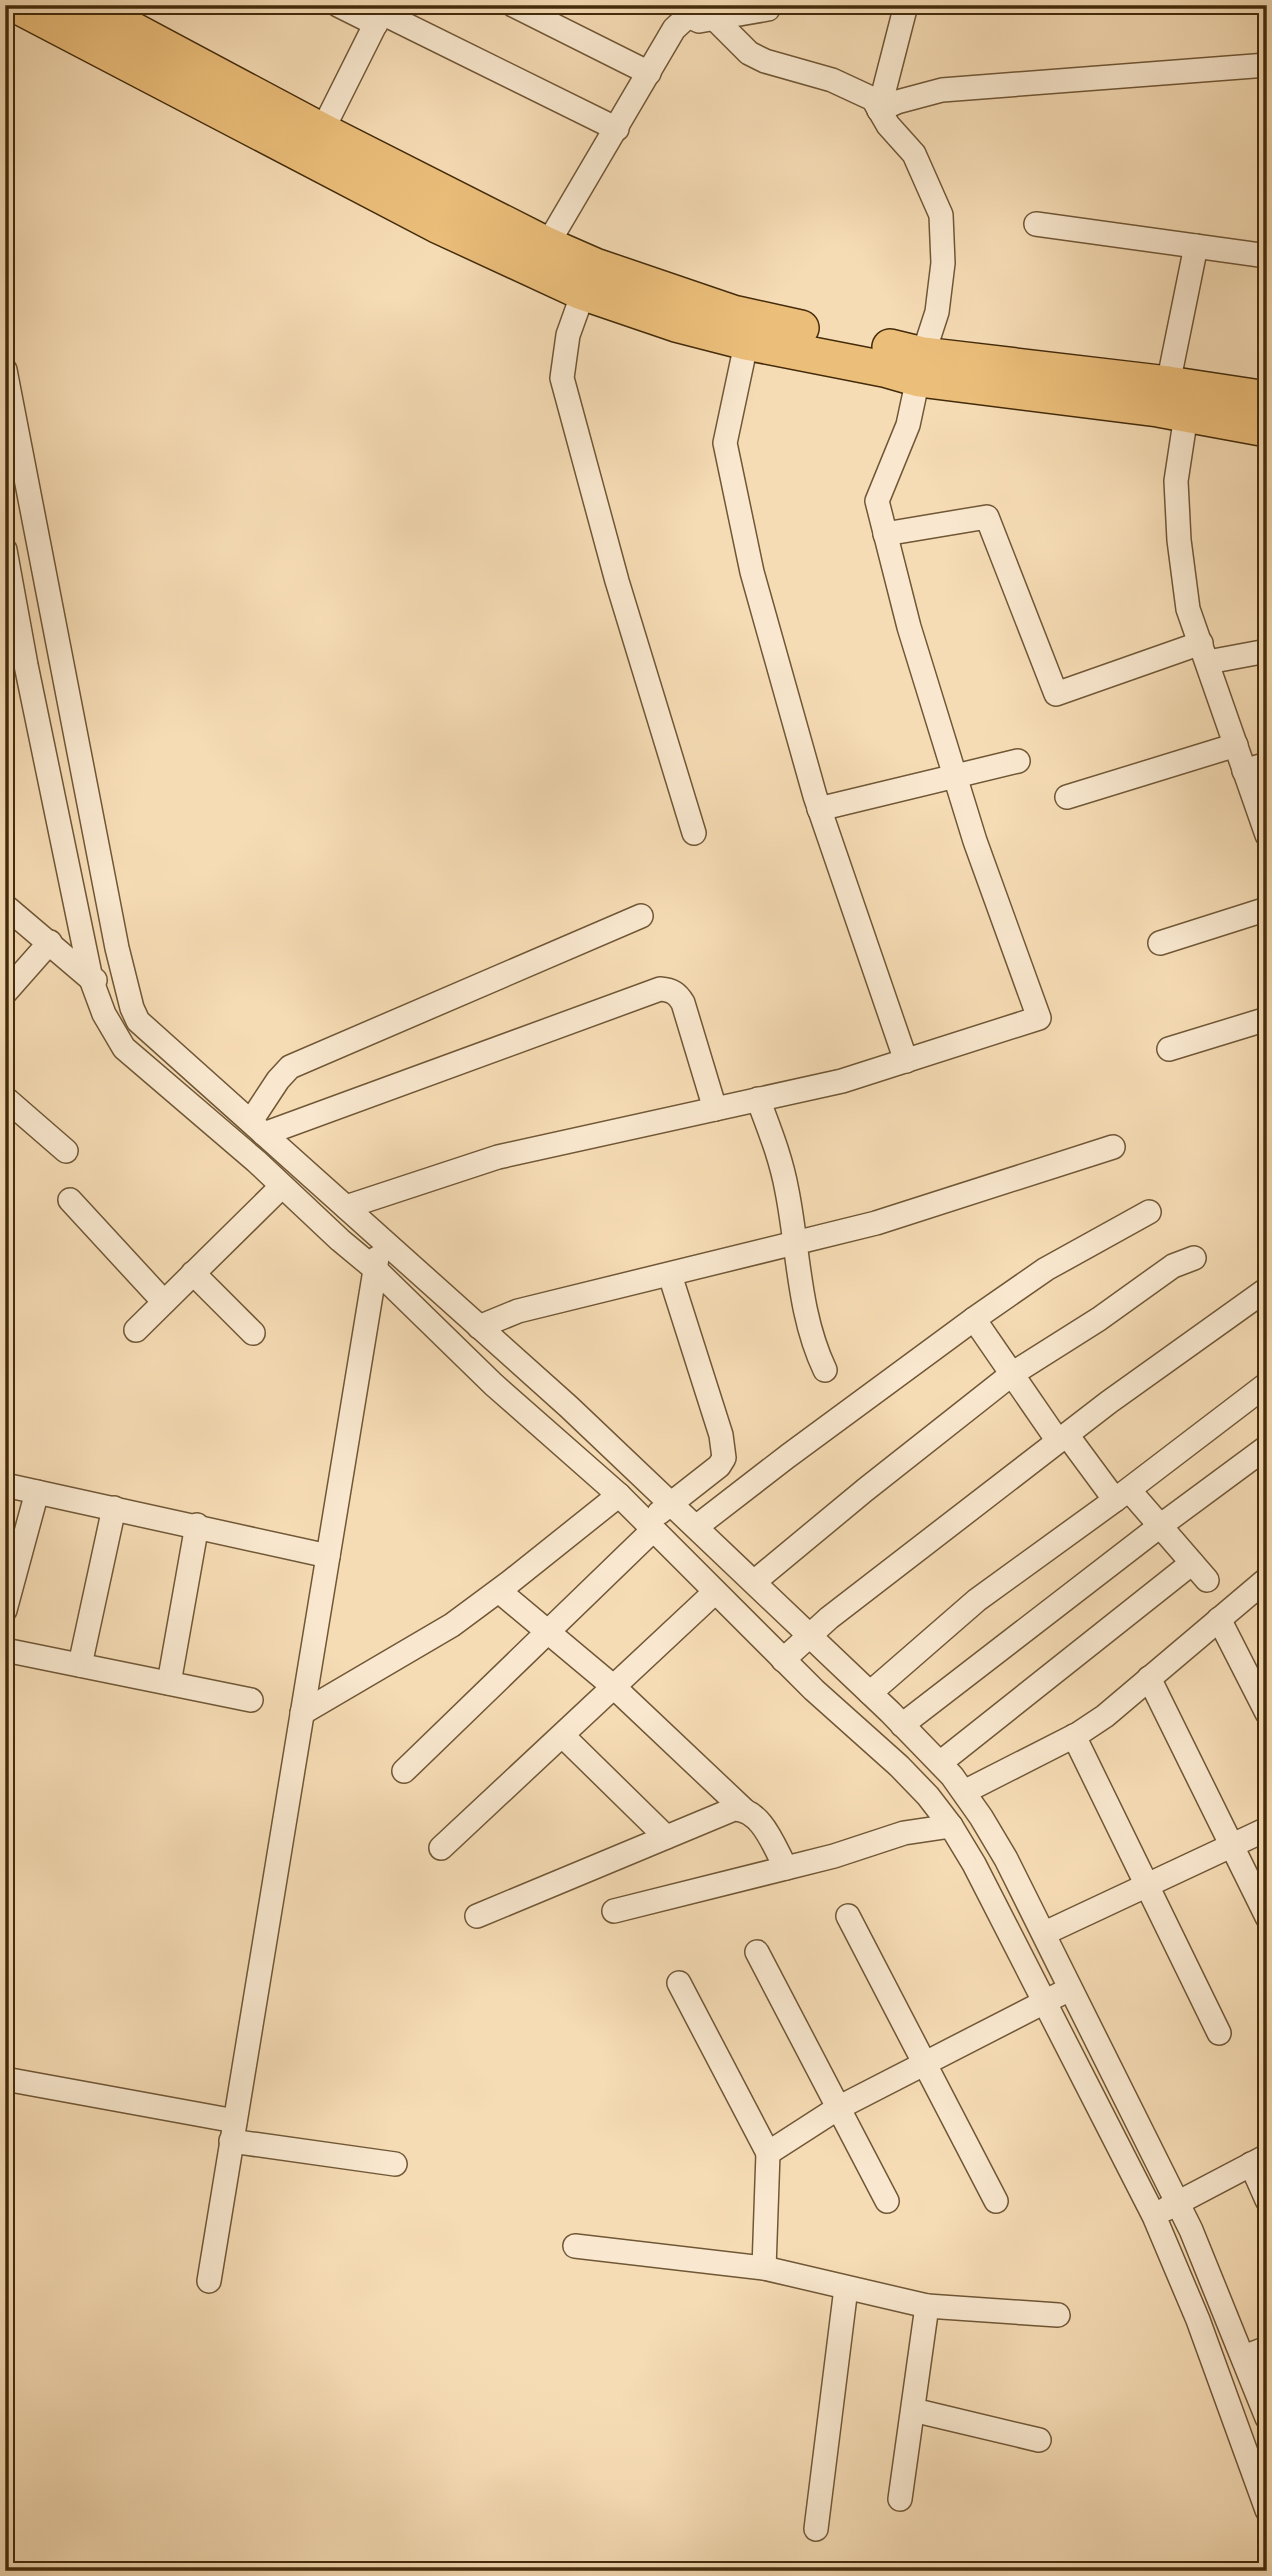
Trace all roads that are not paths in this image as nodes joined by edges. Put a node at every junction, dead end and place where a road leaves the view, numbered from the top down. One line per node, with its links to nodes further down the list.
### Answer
1 (16, 5): 15 (main road)
2 (86, 5): 15 (main road)
3 (338, 5): 10 (street)
4 (513, 5): 12 (street)
5 (667, 5): 8 (street)
6 (770, 5): 9 (street)
7 (906, 5): 13 (street)
8 (689, 11): 9 (street); 12 (street)
9 (726, 13): 13 (street)
10 (381, 14): 14 (street); 15 (street)
11 (1267, 65): 13 (street)
12 (649, 73): 14 (street)
13 (879, 110): 22 (street)
14 (617, 129): 17 (street)
15 (314, 145): 17 (main road); 20 (main road)
16 (1036, 224): 18 (street)
17 (547, 245): 20 (main road)
18 (1196, 246): 19 (street); 24 (street)
19 (1267, 256)
20 (589, 279): 21 (main road); 39 (street)
21 (749, 330): 22 (main road); 38 (street)
22 (921, 367): 24 (main road); 27 (street)
23 (5, 370): 47 (street)
24 (1181, 395): 25 (main road); 26 (main road); 30 (street)
25 (1267, 400)
26 (1267, 429)
27 (885, 534): 30 (street); 36 (street)
28 (5, 550): 31 (street)
29 (1267, 651): 30 (street)
30 (1204, 652): 32 (street)
31 (16, 668): 46 (street)
32 (1236, 745): 35 (street); 37 (street)
33 (1018, 761): 36 (street)
34 (1267, 764): 35 (street)
35 (1244, 771): 40 (street)
36 (955, 776): 38 (street); 51 (street)
37 (1067, 797)
38 (819, 809): 51 (street)
39 (695, 833)
40 (1267, 835)
41 (5, 906): 44 (street)
42 (1267, 909): 45 (street)
43 (641, 916): 55 (street)
44 (50, 943): 46 (street); 48 (street)
45 (1160, 943)
46 (91, 979): 47 (street); 58 (street)
47 (126, 984): 55 (street)
48 (5, 993)
49 (1267, 1019): 50 (street)
50 (1169, 1049)
51 (906, 1061): 53 (street)
52 (5, 1098): 57 (street)
53 (758, 1099): 54 (street); 63 (street)
54 (715, 1109): 55 (street); 60 (street)
55 (258, 1127): 60 (street)
56 (1113, 1147): 63 (street)
57 (66, 1151)
58 (282, 1186): 65 (street); 66 (street)
59 (70, 1200): 69 (street)
60 (346, 1207): 62 (street)
61 (1149, 1212): 70 (street)
62 (381, 1239): 65 (street); 71 (street)
63 (796, 1244): 67 (street); 74 (street)
64 (1194, 1258): 75 (street)
65 (375, 1269): 81 (street); 89 (street)
66 (193, 1273): 69 (street); 73 (street)
67 (670, 1275): 71 (street); 83 (street)
68 (1267, 1289): 77 (street)
69 (164, 1302): 72 (street)
70 (974, 1319): 75 (street); 88 (street)
71 (479, 1327): 83 (street)
72 (136, 1330)
73 (253, 1334)
74 (825, 1370)
75 (1012, 1374): 77 (street); 91 (street)
76 (1267, 1384): 82 (street)
77 (1063, 1438): 82 (street); 97 (street)
78 (1267, 1447): 86 (street)
79 (5, 1485): 80 (street)
80 (37, 1492): 84 (street); 94 (street)
81 (619, 1495): 87 (street); 92 (street)
82 (1122, 1495): 86 (street); 104 (street)
83 (671, 1504): 87 (street); 88 (street)
84 (114, 1508): 85 (street); 100 (street)
85 (197, 1525): 89 (street); 102 (street)
86 (1160, 1526): 108 (street); 111 (street)
87 (649, 1527): 93 (street); 96 (street)
88 (696, 1527): 91 (street)
89 (328, 1556): 106 (street)
90 (1267, 1579): 95 (street)
91 (754, 1582): 97 (street)
92 (499, 1591): 96 (street); 106 (street)
93 (715, 1592): 99 (street); 103 (street)
94 (5, 1610)
95 (1219, 1619): 101 (street); 107 (street)
96 (547, 1632): 103 (street); 112 (street)
97 (810, 1636): 99 (street); 104 (street)
98 (5, 1650): 100 (street)
99 (783, 1660): 115 (street)
100 (80, 1665): 102 (street)
101 (1149, 1678): 110 (street); 118 (street)
102 (169, 1683): 105 (street)
103 (615, 1688): 109 (street); 114 (street)
104 (870, 1693): 108 (street)
105 (251, 1700)
106 (302, 1713): 135 (street)
107 (1267, 1713)
108 (902, 1724): 111 (street)
109 (563, 1736): 117 (street); 119 (street)
110 (1074, 1736): 113 (street); 121 (street)
111 (940, 1763): 113 (street)
112 (404, 1770)
113 (964, 1792): 126 (street)
114 (743, 1809): 117 (street); 120 (street)
115 (951, 1826): 120 (street); 130 (street)
116 (1267, 1829): 118 (street)
117 (666, 1837): 123 (street)
118 (1232, 1845): 121 (street); 125 (street)
119 (441, 1848)
120 (786, 1868): 122 (street)
121 (1145, 1886): 126 (street); 131 (street)
122 (614, 1911)
123 (477, 1916)
124 (848, 1916): 132 (street)
125 (1267, 1917)
126 (1045, 1934): 129 (street)
127 (757, 1952): 134 (street)
128 (679, 1983): 136 (street)
129 (1072, 1988): 130 (street); 142 (street)
130 (1045, 2001): 132 (street); 143 (street)
131 (1219, 2033)
132 (925, 2064): 134 (street); 141 (street)
133 (5, 2079): 135 (street)
134 (838, 2108): 136 (street); 140 (street)
135 (233, 2131): 138 (street); 146 (street)
136 (768, 2153): 145 (street)
137 (1259, 2160): 139 (street); 142 (street)
138 (395, 2164)
139 (1267, 2200)
140 (887, 2201)
141 (996, 2201)
142 (1177, 2202): 143 (street); 151 (street)
143 (1154, 2216): 156 (street)
144 (575, 2246): 145 (street)
145 (764, 2268): 147 (street)
146 (209, 2281)
147 (846, 2288): 148 (street); 157 (street)
148 (927, 2305): 149 (street); 152 (street)
149 (1058, 2315)
150 (1267, 2348): 151 (street)
151 (1244, 2357): 153 (street)
152 (913, 2410): 154 (street); 155 (street)
153 (1267, 2418)
154 (1039, 2440)
155 (900, 2499)
156 (1267, 2510)
157 (816, 2529)

